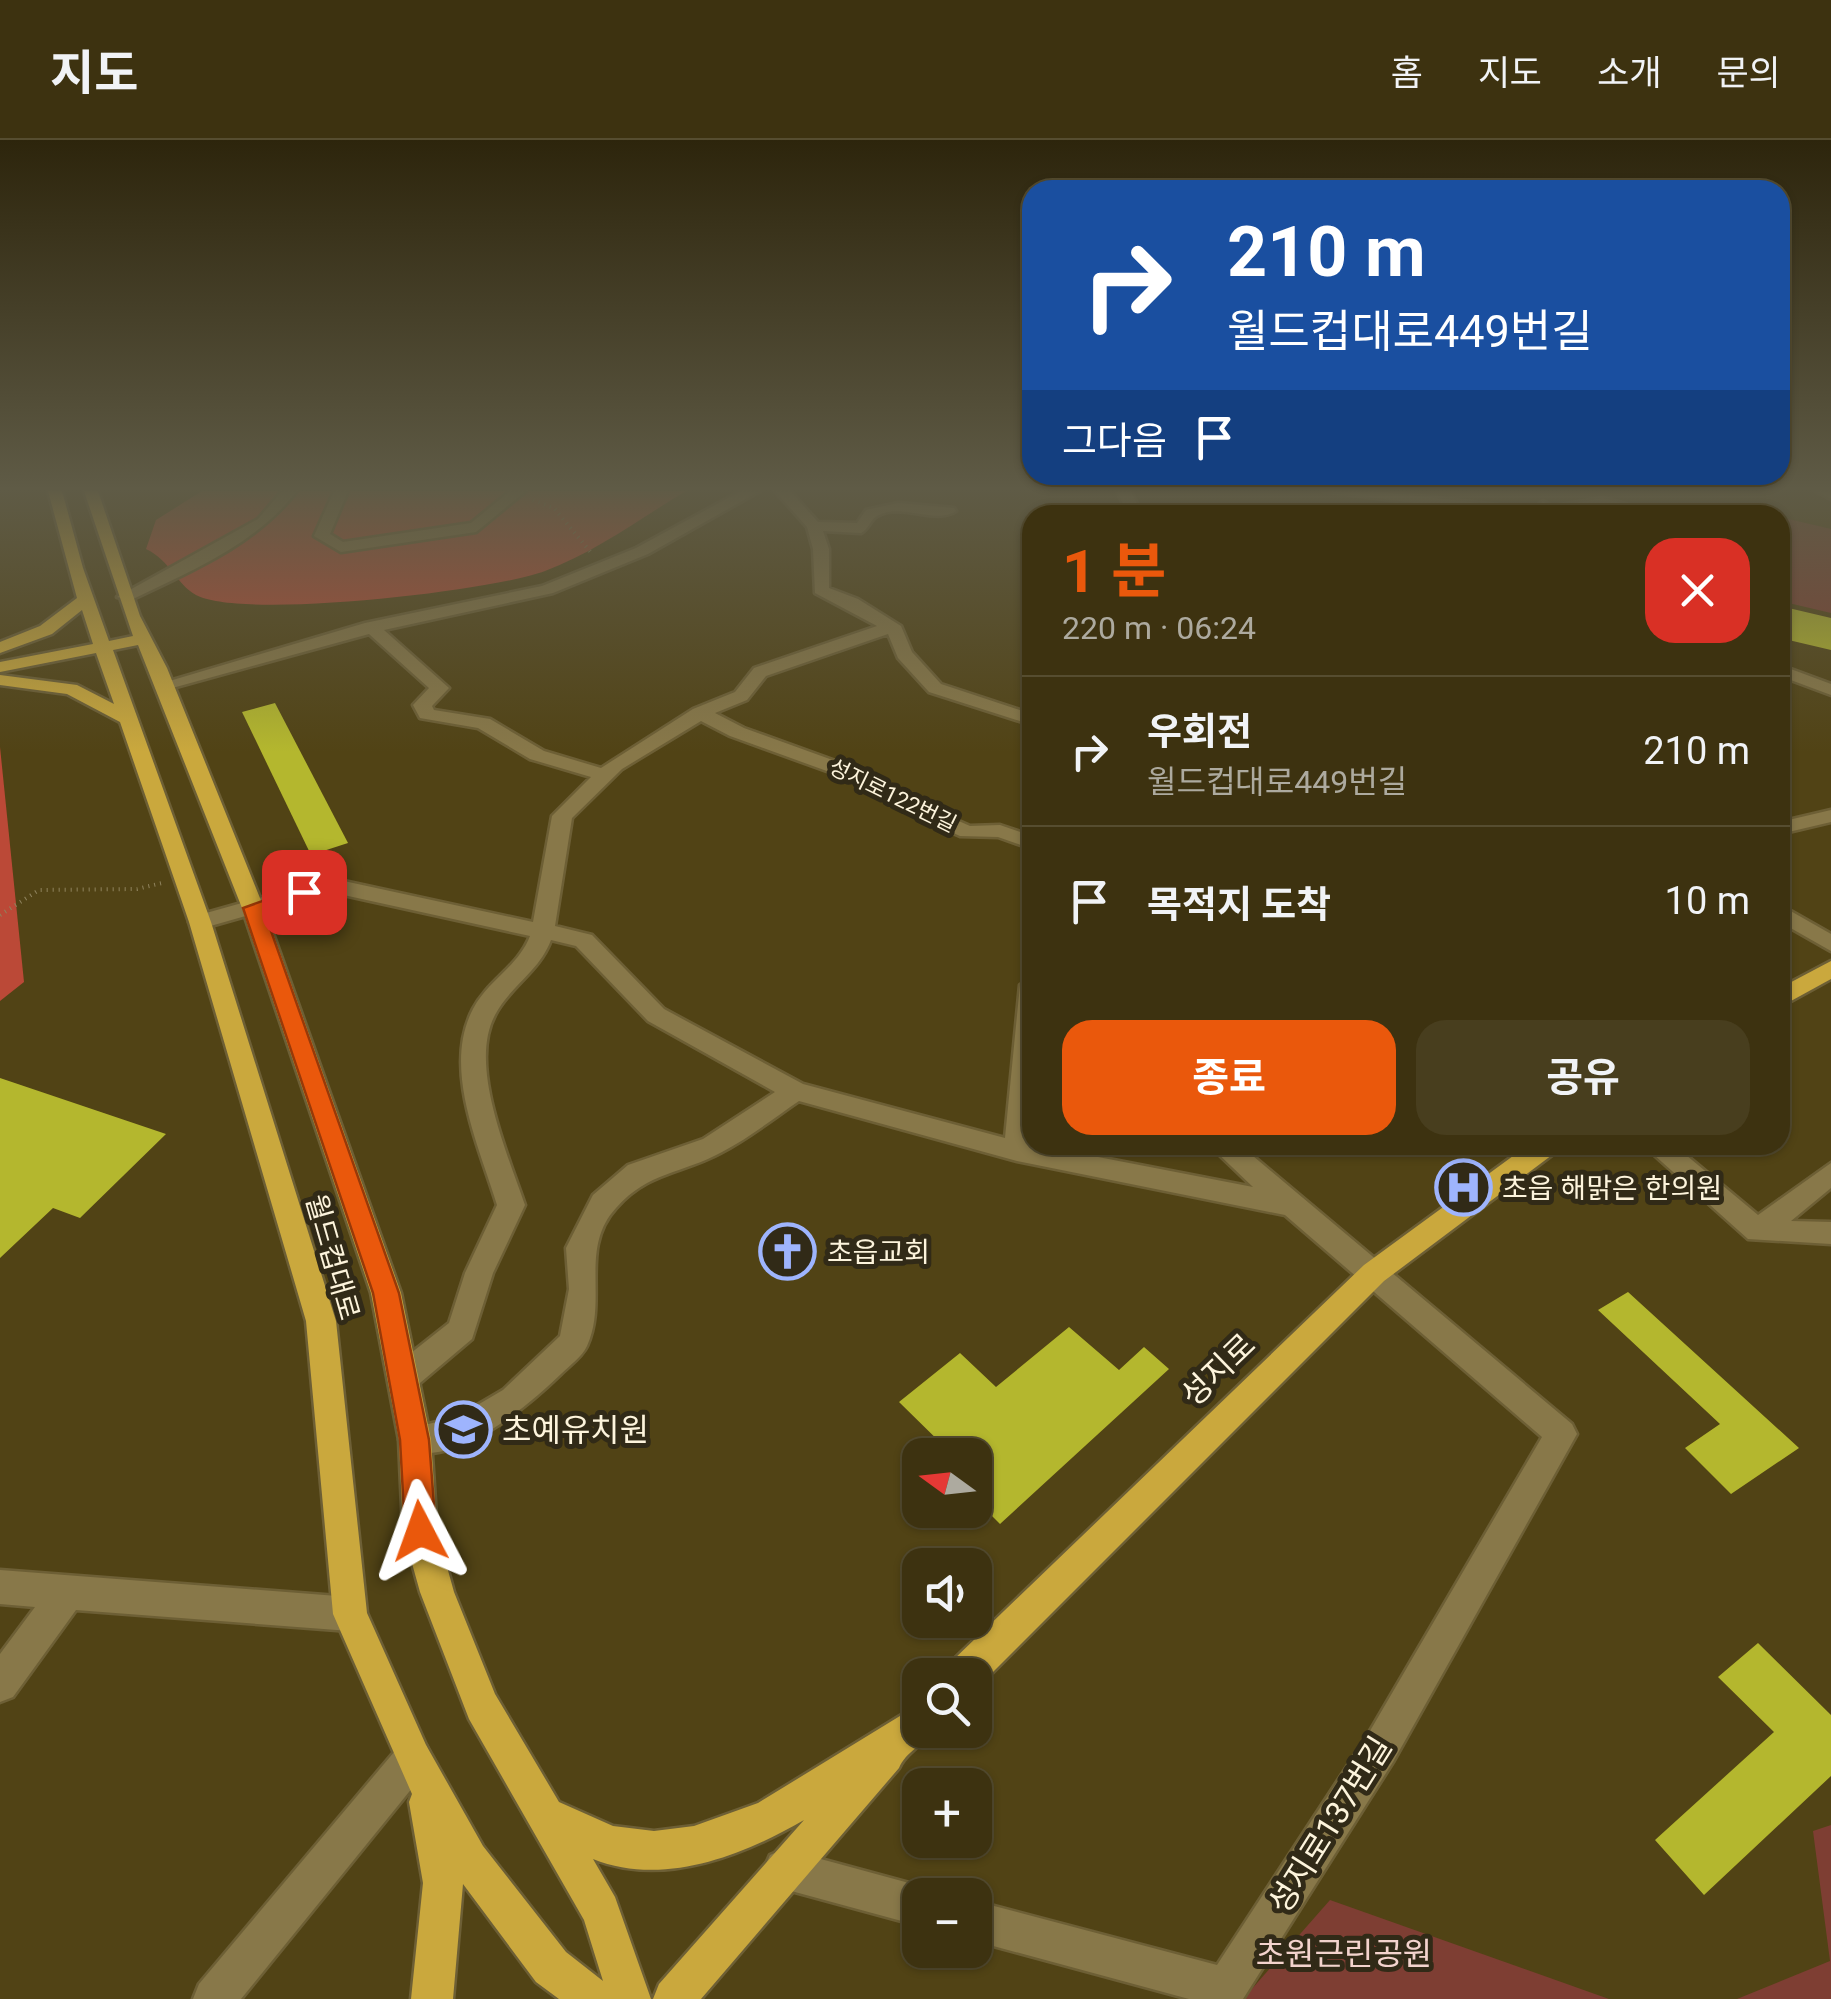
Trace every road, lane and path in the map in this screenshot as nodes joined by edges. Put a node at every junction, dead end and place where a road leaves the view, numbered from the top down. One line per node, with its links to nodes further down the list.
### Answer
1 (80, 578): 7 (main road, 월드컵대로)
2 (120, 578): 6 (main road, 월드컵대로)
3 (165, 578): 6 (street)
4 (583, 578): 8 (street)
5 (821, 578): 9 (street)
6 (126, 597): 10 (main road, 월드컵대로)
7 (86, 599): 11 (main road, 월드컵대로); 12 (main road)
8 (372, 628): 16 (street); 21 (street)
9 (888, 628): 18 (street); 19 (street)
10 (141, 633): 11 (main road); 16 (main road, 월드컵대로)
11 (103, 642): 12 (main road); 13 (main road); 20 (main road, 월드컵대로)
12 (0, 651)
13 (0, 667)
14 (1790, 674): 17 (street)
15 (0, 680): 20 (main road)
16 (164, 685): 26 (main road, 월드컵대로)
17 (1831, 690)
18 (700, 714): 21 (street); 24 (street, 성지로122번길)
19 (1022, 716)
20 (132, 721): 25 (main road, 월드컵대로)
21 (602, 774): 30 (street)
22 (1831, 816): 23 (street)
23 (1790, 826)
24 (1022, 840)
25 (185, 877): 27 (path); 29 (main road, 월드컵대로)
26 (253, 908): 29 (street); 30 (street); 47 (main road, 월드컵대로)
27 (0, 915)
28 (1790, 918): 31 (street)
29 (200, 922): 51 (main road, 월드컵대로)
30 (543, 931): 35 (street); 47 (street)
31 (1831, 944)
32 (1831, 969): 33 (main road)
33 (1790, 993)
34 (1022, 1089): 36 (street)
35 (795, 1091): 36 (street); 48 (street)
36 (1016, 1151): 37 (street)
37 (1022, 1152)
38 (1036, 1155): 43 (street)
39 (1234, 1155): 43 (street)
40 (1533, 1155): 46 (main road, 성지로)
41 (1668, 1155): 44 (street)
42 (1831, 1174): 44 (street)
43 (1294, 1206): 46 (street)
44 (1758, 1231): 45 (street)
45 (1831, 1233)
46 (1374, 1273): 52 (main road, 성지로); 60 (street, 성지로137번길)
47 (403, 1378): 48 (main road, 월드컵대로)
48 (415, 1440): 57 (main road, 월드컵대로)
49 (0, 1588): 50 (street)
50 (67, 1592): 51 (street); 53 (street)
51 (350, 1614): 56 (main road, 월드컵대로)
52 (981, 1658)
53 (0, 1684)
54 (902, 1732): 57 (main road)
55 (902, 1738): 58 (main road)
56 (418, 1767): 61 (street); 62 (main road); 63 (main road, 월드컵대로)
57 (550, 1817): 64 (main road, 월드컵대로)
58 (784, 1869): 59 (street); 65 (main road)
59 (902, 1901)
60 (992, 1925)
61 (214, 1999)
62 (432, 1999)
63 (593, 1999)
64 (630, 1999)
65 (674, 1999)

